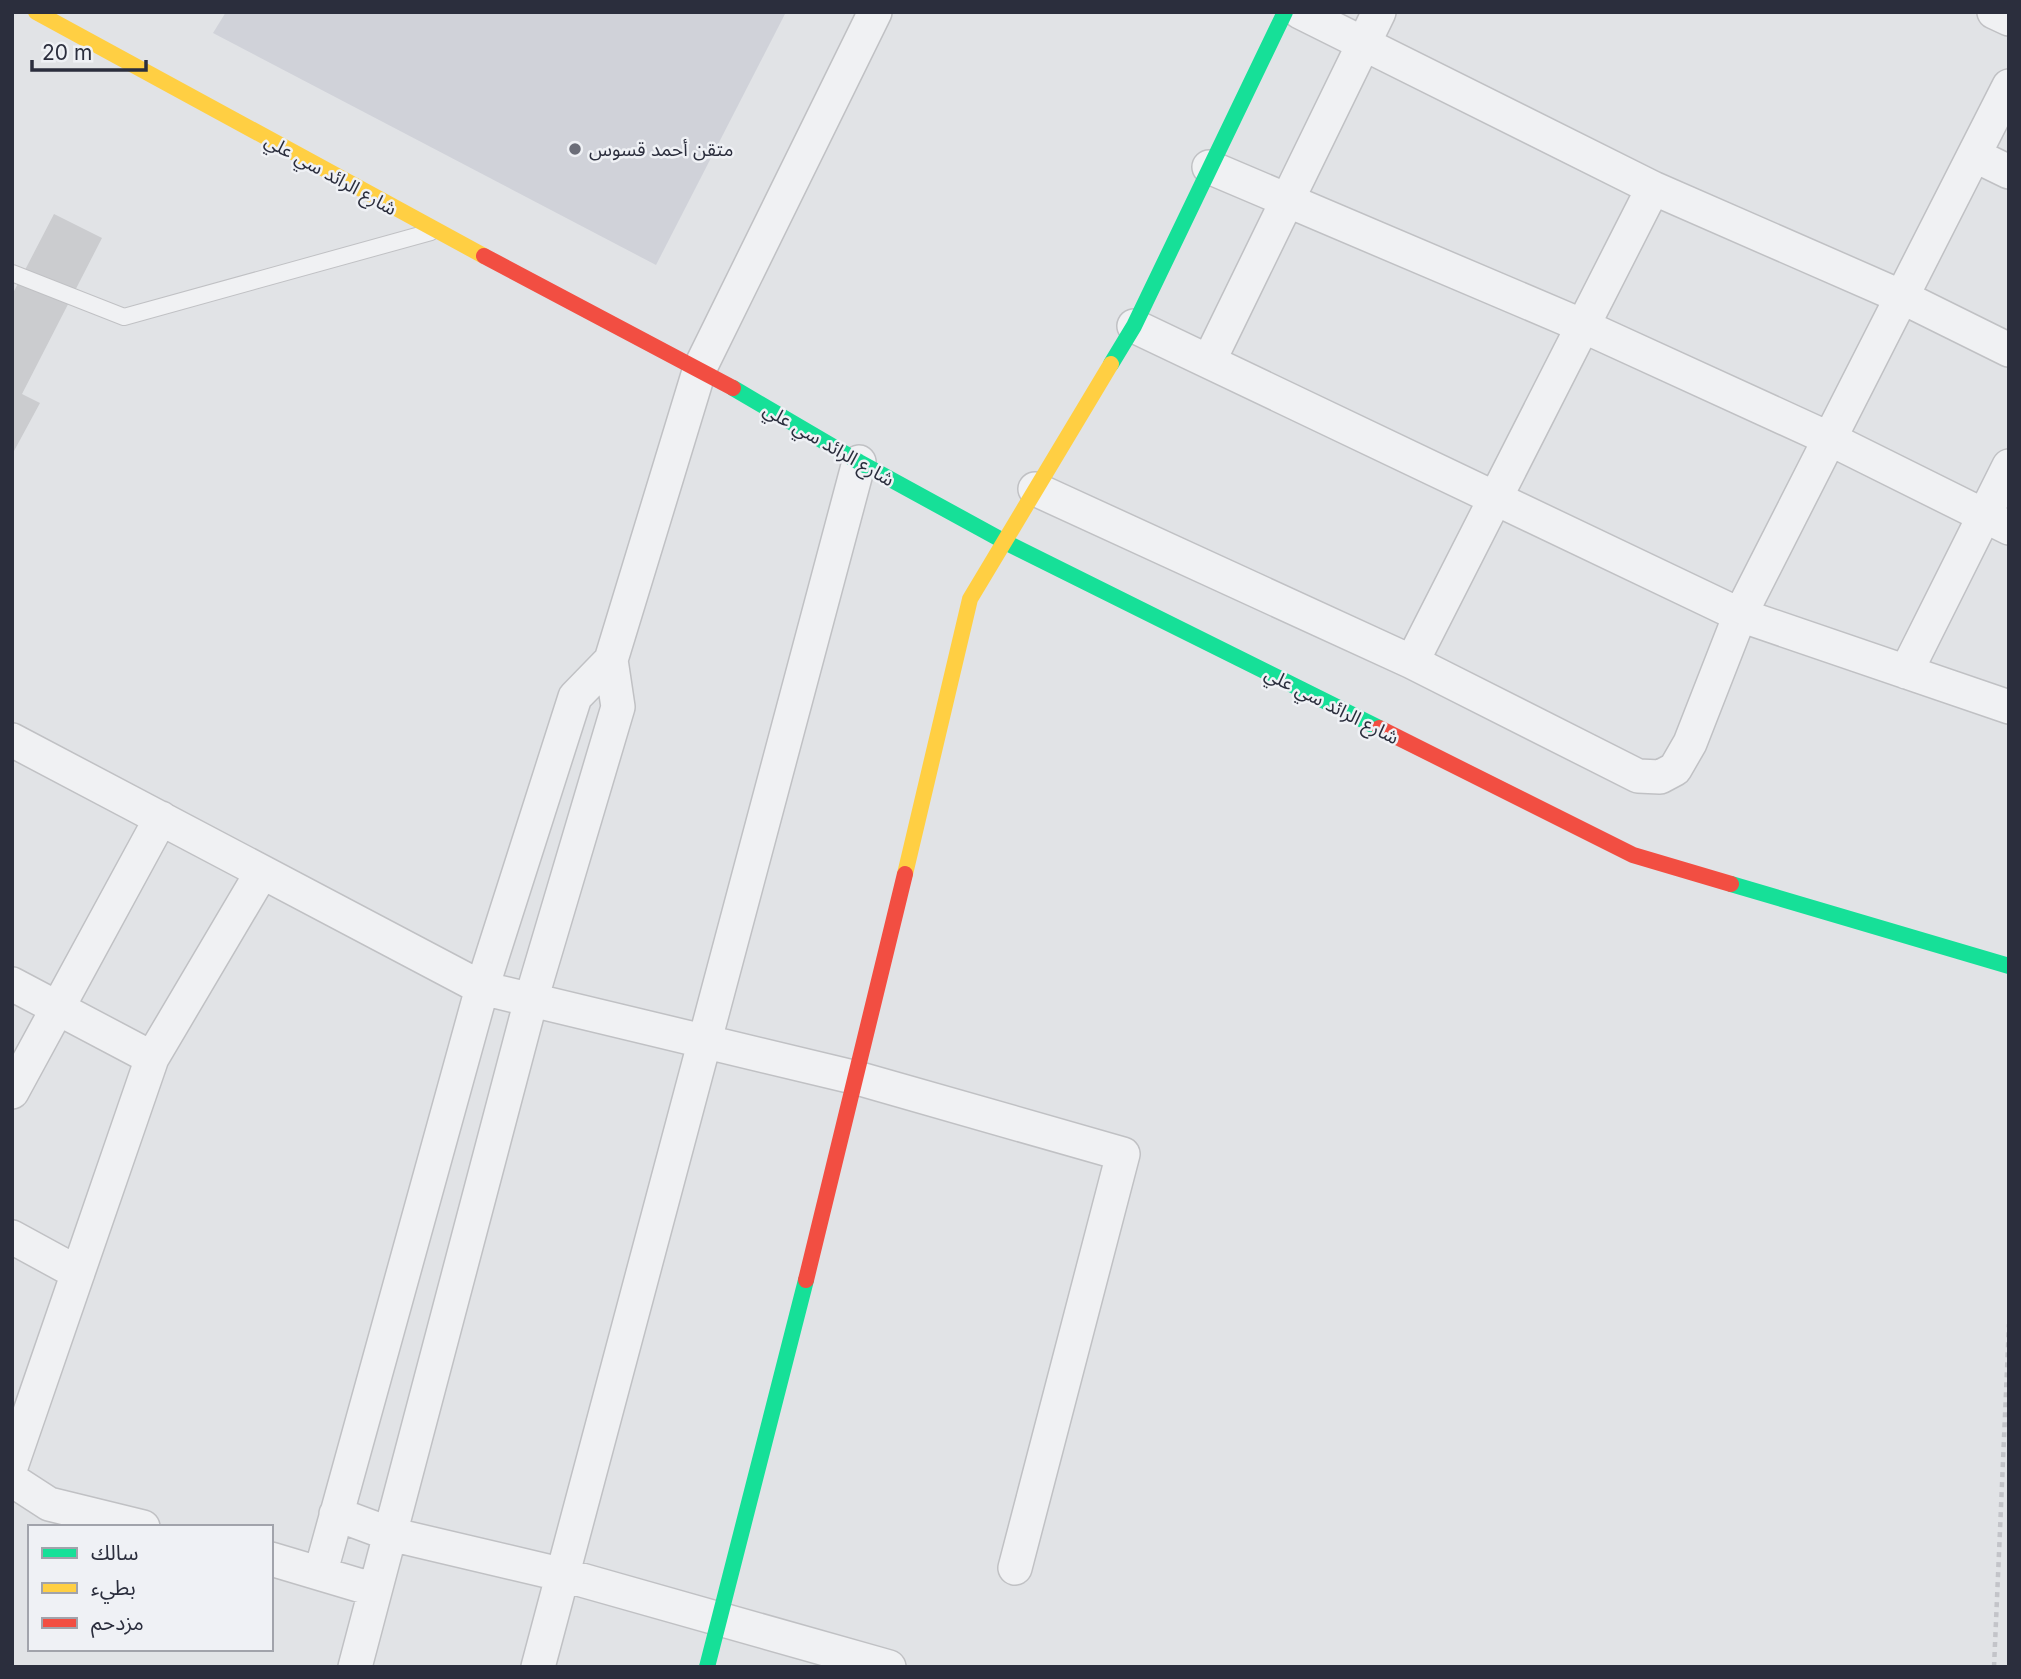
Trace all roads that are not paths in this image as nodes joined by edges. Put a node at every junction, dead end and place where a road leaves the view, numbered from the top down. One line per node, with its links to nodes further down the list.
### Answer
1 (36, 12): 15 (street, شارع الرائد سي علي)
2 (875, 12): 22 (street)
3 (1285, 12): 11 (street)
4 (1300, 12): 8 (street)
5 (1380, 12): 8 (street)
6 (1994, 12): 7 (street)
7 (2009, 19)
8 (1364, 44): 13 (street); 14 (street)
9 (2009, 86): 10 (street)
10 (1974, 155): 12 (street); 17 (street)
11 (1209, 167): 14 (street); 18 (street)
12 (2009, 172)
13 (1653, 188): 17 (street); 19 (street)
14 (1288, 200): 19 (street); 21 (street)
15 (436, 231): 16 (lane); 22 (street, شارع الرائد سي علي)
16 (12, 273)
17 (1902, 297): 20 (street); 23 (street)
18 (1134, 326): 21 (street); 26 (street)
19 (1583, 326): 23 (street); 27 (street)
20 (2009, 350)
21 (1209, 361): 27 (street)
22 (699, 368): 24 (street, شارع الرائد سي علي); 31 (street)
23 (1830, 439): 28 (street); 30 (street)
24 (859, 462): 29 (street, شارع الرائد سي علي); 43 (street)
25 (2009, 466): 28 (street)
26 (1035, 489): 29 (street); 32 (street)
27 (1496, 497): 30 (street); 32 (street)
28 (1996, 522): 33 (street)
29 (1007, 543): 38 (street, شارع الرائد سي علي); 45 (street)
30 (1740, 615): 32 (street); 33 (street)
31 (611, 660): 40 (street); 41 (street)
32 (1412, 662)
33 (1906, 672): 34 (street)
34 (2009, 708)
35 (12, 740): 36 (street)
36 (161, 818): 37 (street); 42 (street)
37 (262, 872): 40 (street); 44 (street)
38 (2009, 966)
39 (12, 984): 42 (street)
40 (482, 988): 41 (street); 51 (street)
41 (531, 999): 43 (street); 53 (street)
42 (60, 1009): 44 (street); 46 (street)
43 (706, 1042): 45 (street); 57 (street)
44 (152, 1058): 48 (street)
45 (857, 1078): 55 (street); 59 (street)
46 (12, 1092)
47 (12, 1237): 48 (street)
48 (78, 1273): 49 (street)
49 (12, 1464)
50 (12, 1480): 52 (street)
51 (336, 1514): 53 (street); 56 (street)
52 (134, 1525)
53 (390, 1534): 57 (street); 58 (street)
54 (273, 1559): 56 (street)
55 (1015, 1568)
56 (321, 1571): 58 (street)
57 (564, 1575): 59 (street); 61 (street)
58 (375, 1590): 60 (street)
59 (719, 1616): 62 (street); 63 (street)
60 (355, 1667)
61 (538, 1667)
62 (707, 1667)
63 (889, 1667)

